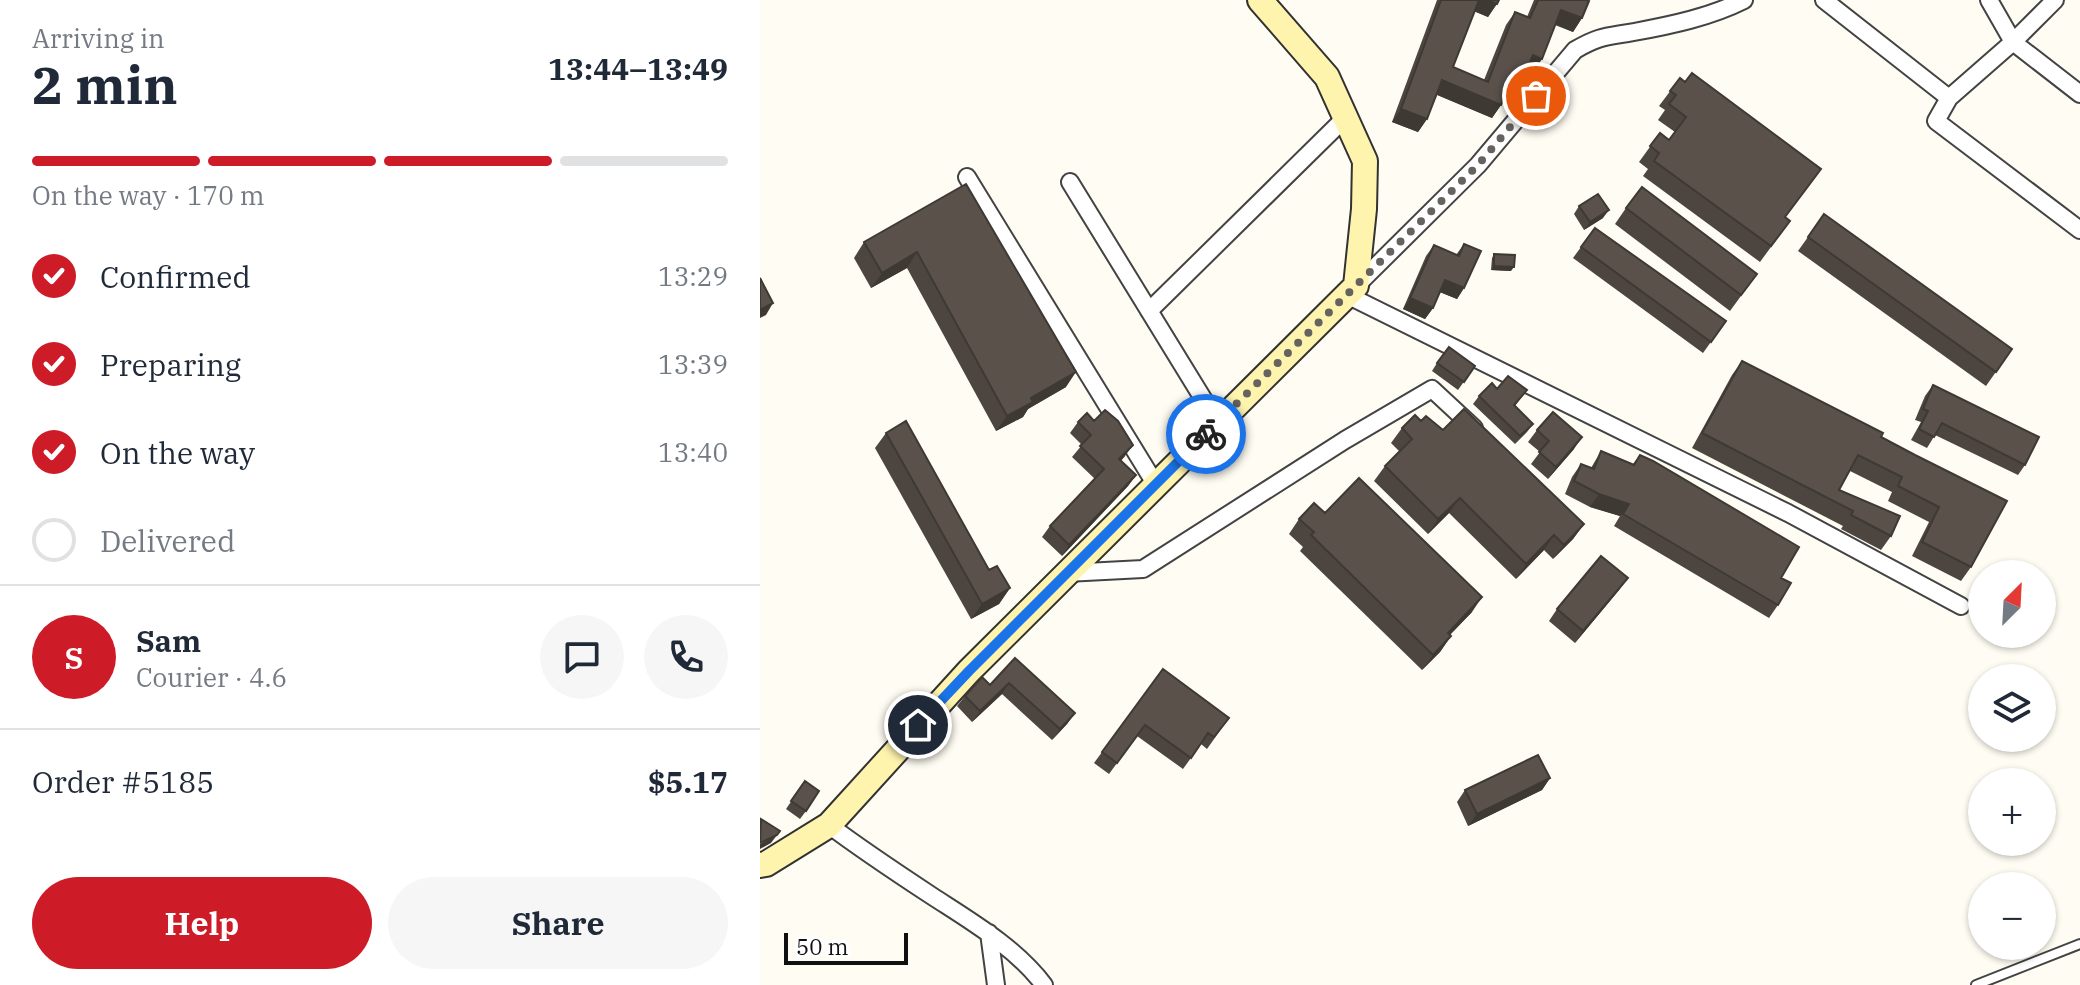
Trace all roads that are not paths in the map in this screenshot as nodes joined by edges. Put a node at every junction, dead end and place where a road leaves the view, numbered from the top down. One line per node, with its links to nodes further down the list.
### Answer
1 (1260, 0): 9 (street)
2 (1744, 0): 13 (street)
3 (1824, 0): 8 (street)
4 (1989, 0): 6 (street)
5 (2055, 0): 6 (street)
6 (2013, 42): 7 (street); 8 (street)
7 (2080, 94)
8 (1949, 98): 12 (street)
9 (1345, 118): 13 (street); 14 (street)
10 (967, 177): 17 (street)
11 (1070, 182): 14 (street)
12 (2080, 230)
13 (1351, 290): 15 (street); 19 (street)
14 (1149, 311): 15 (street)
15 (1218, 423): 17 (street)
16 (1488, 440): 18 (street)
17 (1156, 485): 18 (street)
18 (1066, 573): 20 (street)
19 (1961, 606)
20 (829, 825): 21 (street); 22 (street)
21 (762, 868)
22 (989, 933): 24 (street); 25 (street)
23 (2080, 944): 26 (lane)
24 (996, 985)
25 (1044, 985)
26 (1976, 985)

